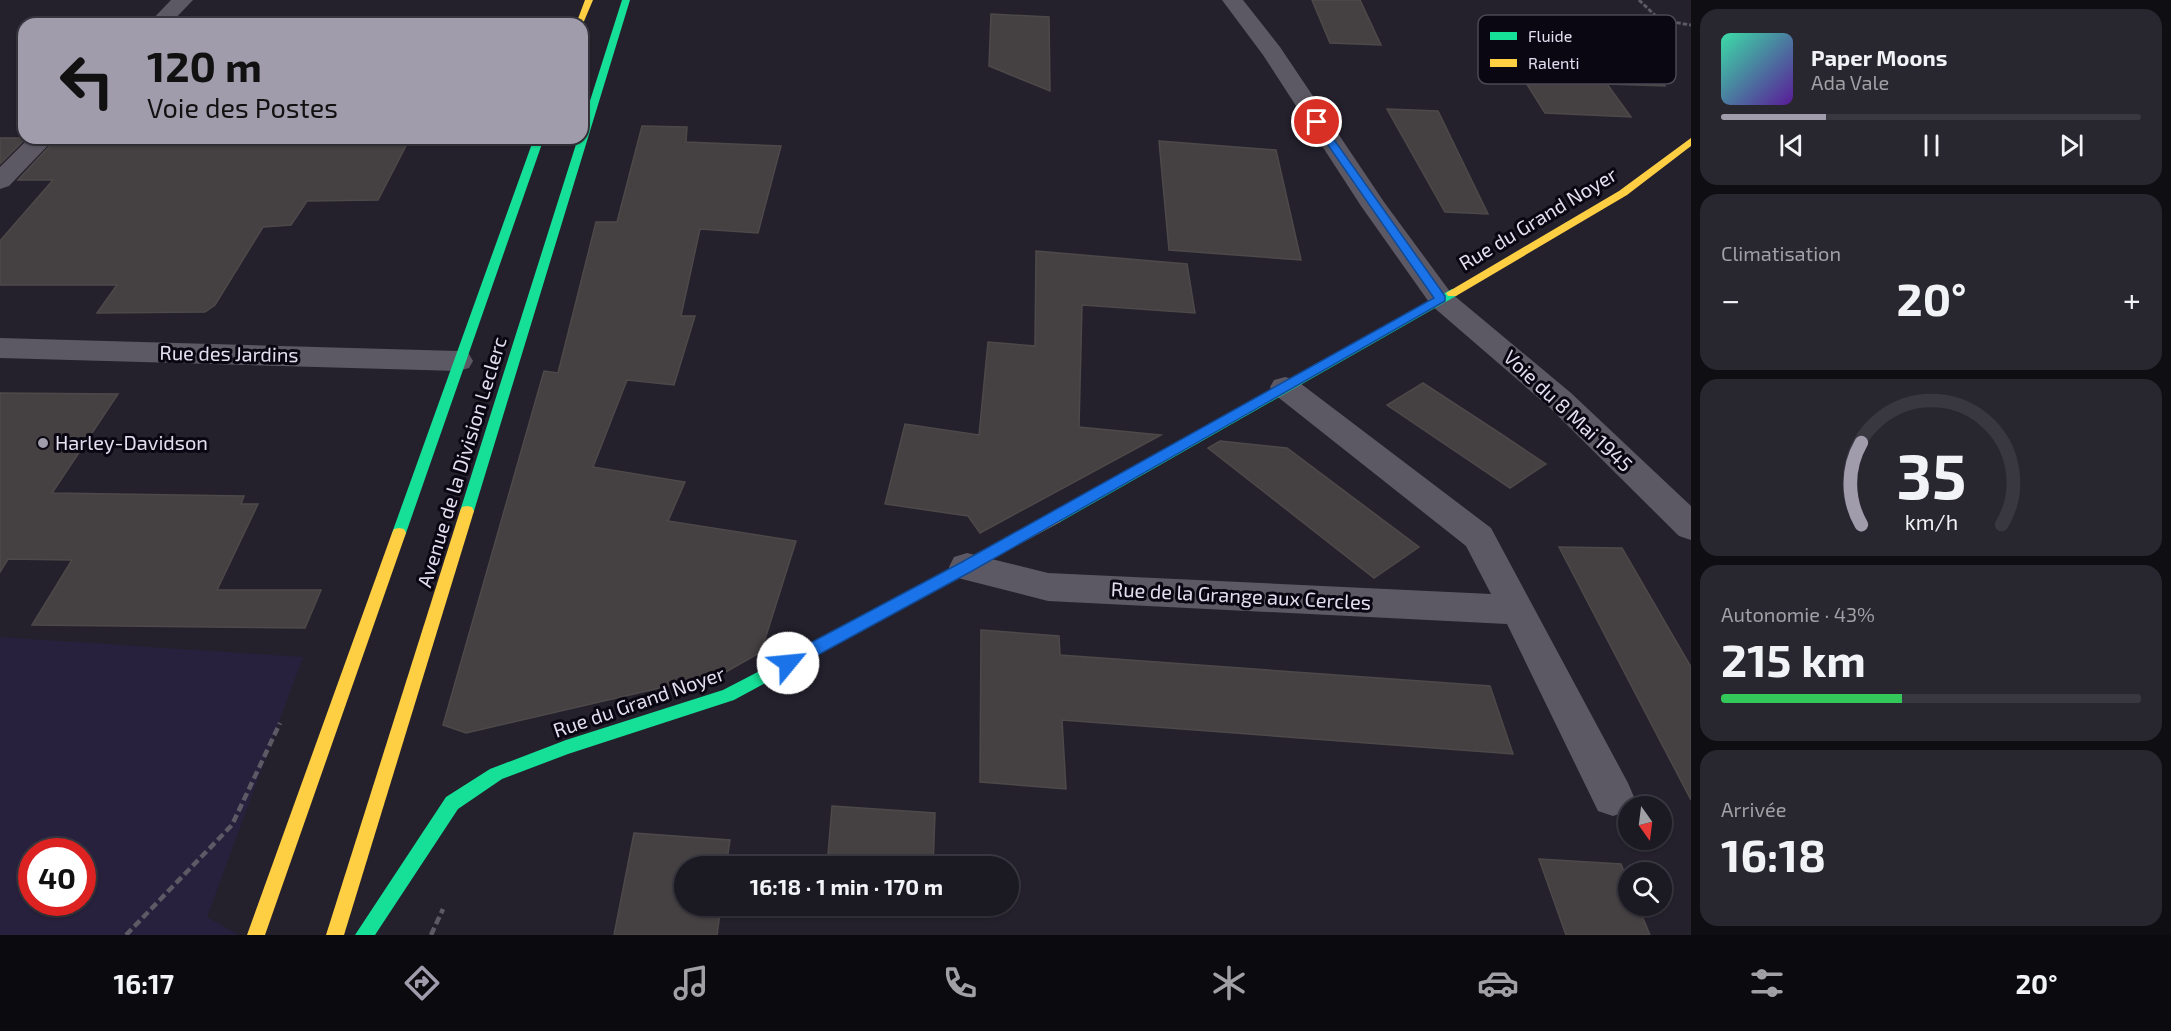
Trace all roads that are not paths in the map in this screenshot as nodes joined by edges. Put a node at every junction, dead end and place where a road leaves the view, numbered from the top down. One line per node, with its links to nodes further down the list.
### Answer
1 (183, 0): 5 (street)
2 (589, 0): 6 (main road)
3 (626, 0): 7 (main road, Avenue de la Division Leclerc)
4 (1232, 0): 13 (street, Voie du 8 Mai 1945)
5 (164, 18)
6 (582, 18)
7 (588, 122)
8 (1691, 141): 13 (main road, Rue du Grand Noyer)
9 (36, 144): 12 (street)
10 (537, 144): 15 (main road, Avenue de la Division Leclerc)
11 (581, 144): 22 (main road, Avenue de la Division Leclerc)
12 (0, 181)
13 (1441, 299): 16 (main road, Rue du Grand Noyer); 17 (street, Voie du 8 Mai 1945)
14 (0, 348): 15 (street, Rue des Jardins)
15 (458, 361): 21 (main road, Avenue de la Division Leclerc)
16 (1285, 387): 18 (main road, Rue du Grand Noyer); 19 (street)
17 (1691, 528)
18 (967, 567): 19 (street, Rue de la Grange aux Cercles); 23 (main road, Rue du Grand Noyer)
19 (1518, 610): 20 (street)
20 (1612, 797)
21 (256, 935)
22 (335, 935)
23 (364, 935)

